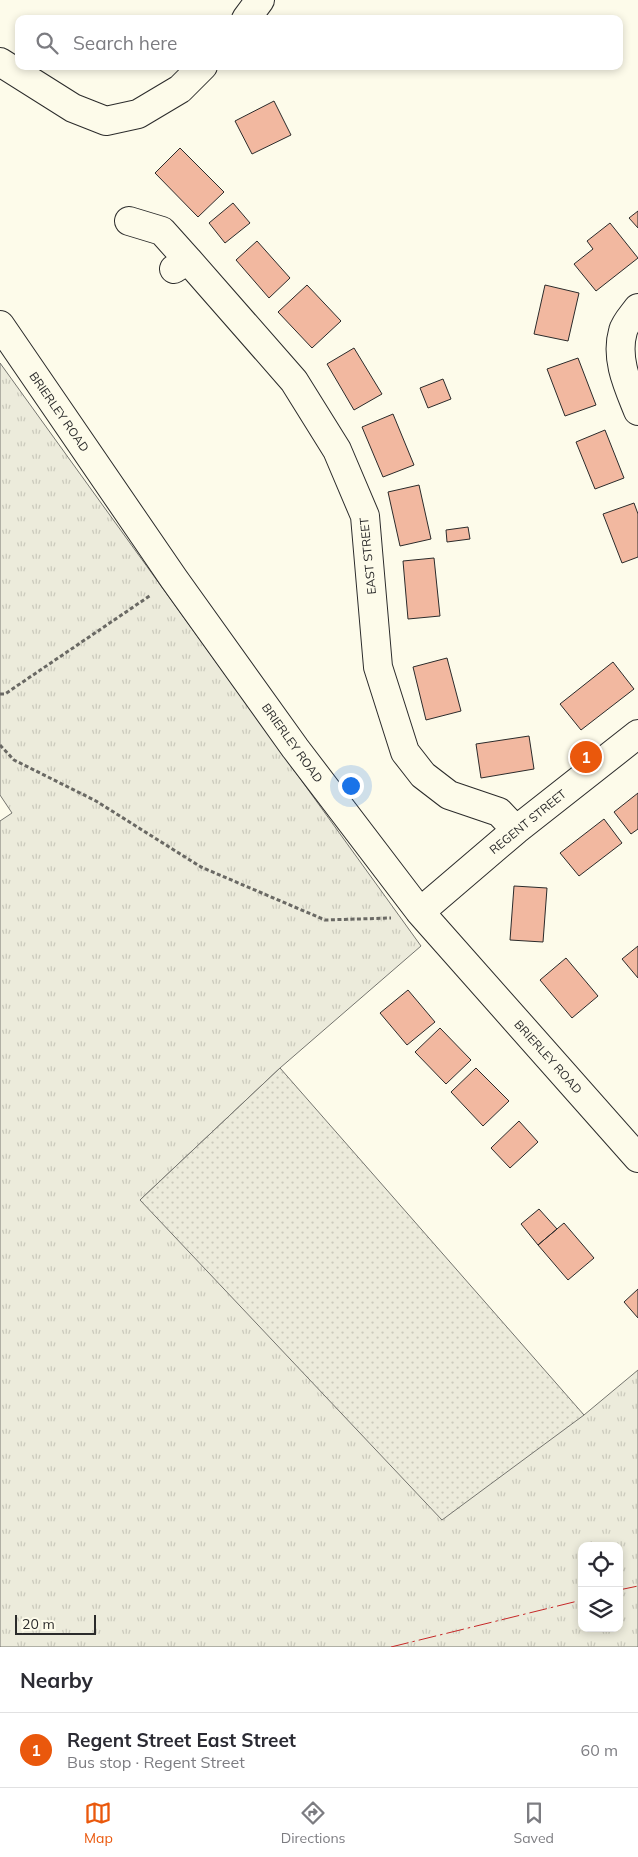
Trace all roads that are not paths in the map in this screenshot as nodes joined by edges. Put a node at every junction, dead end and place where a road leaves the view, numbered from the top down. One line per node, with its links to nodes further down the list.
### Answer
1 (260, 0): 2 (street)
2 (249, 15)
3 (0, 62): 4 (street)
4 (199, 70)
5 (129, 221): 10 (street, EAST STREET)
6 (638, 308): 8 (street)
7 (0, 326): 11 (street, BRIERLEY ROAD)
8 (638, 411)
9 (638, 734): 10 (street, REGENT STREET)
10 (516, 830): 11 (street, REGENT STREET)
11 (420, 912): 12 (street, BRIERLEY ROAD)
12 (638, 1158)

